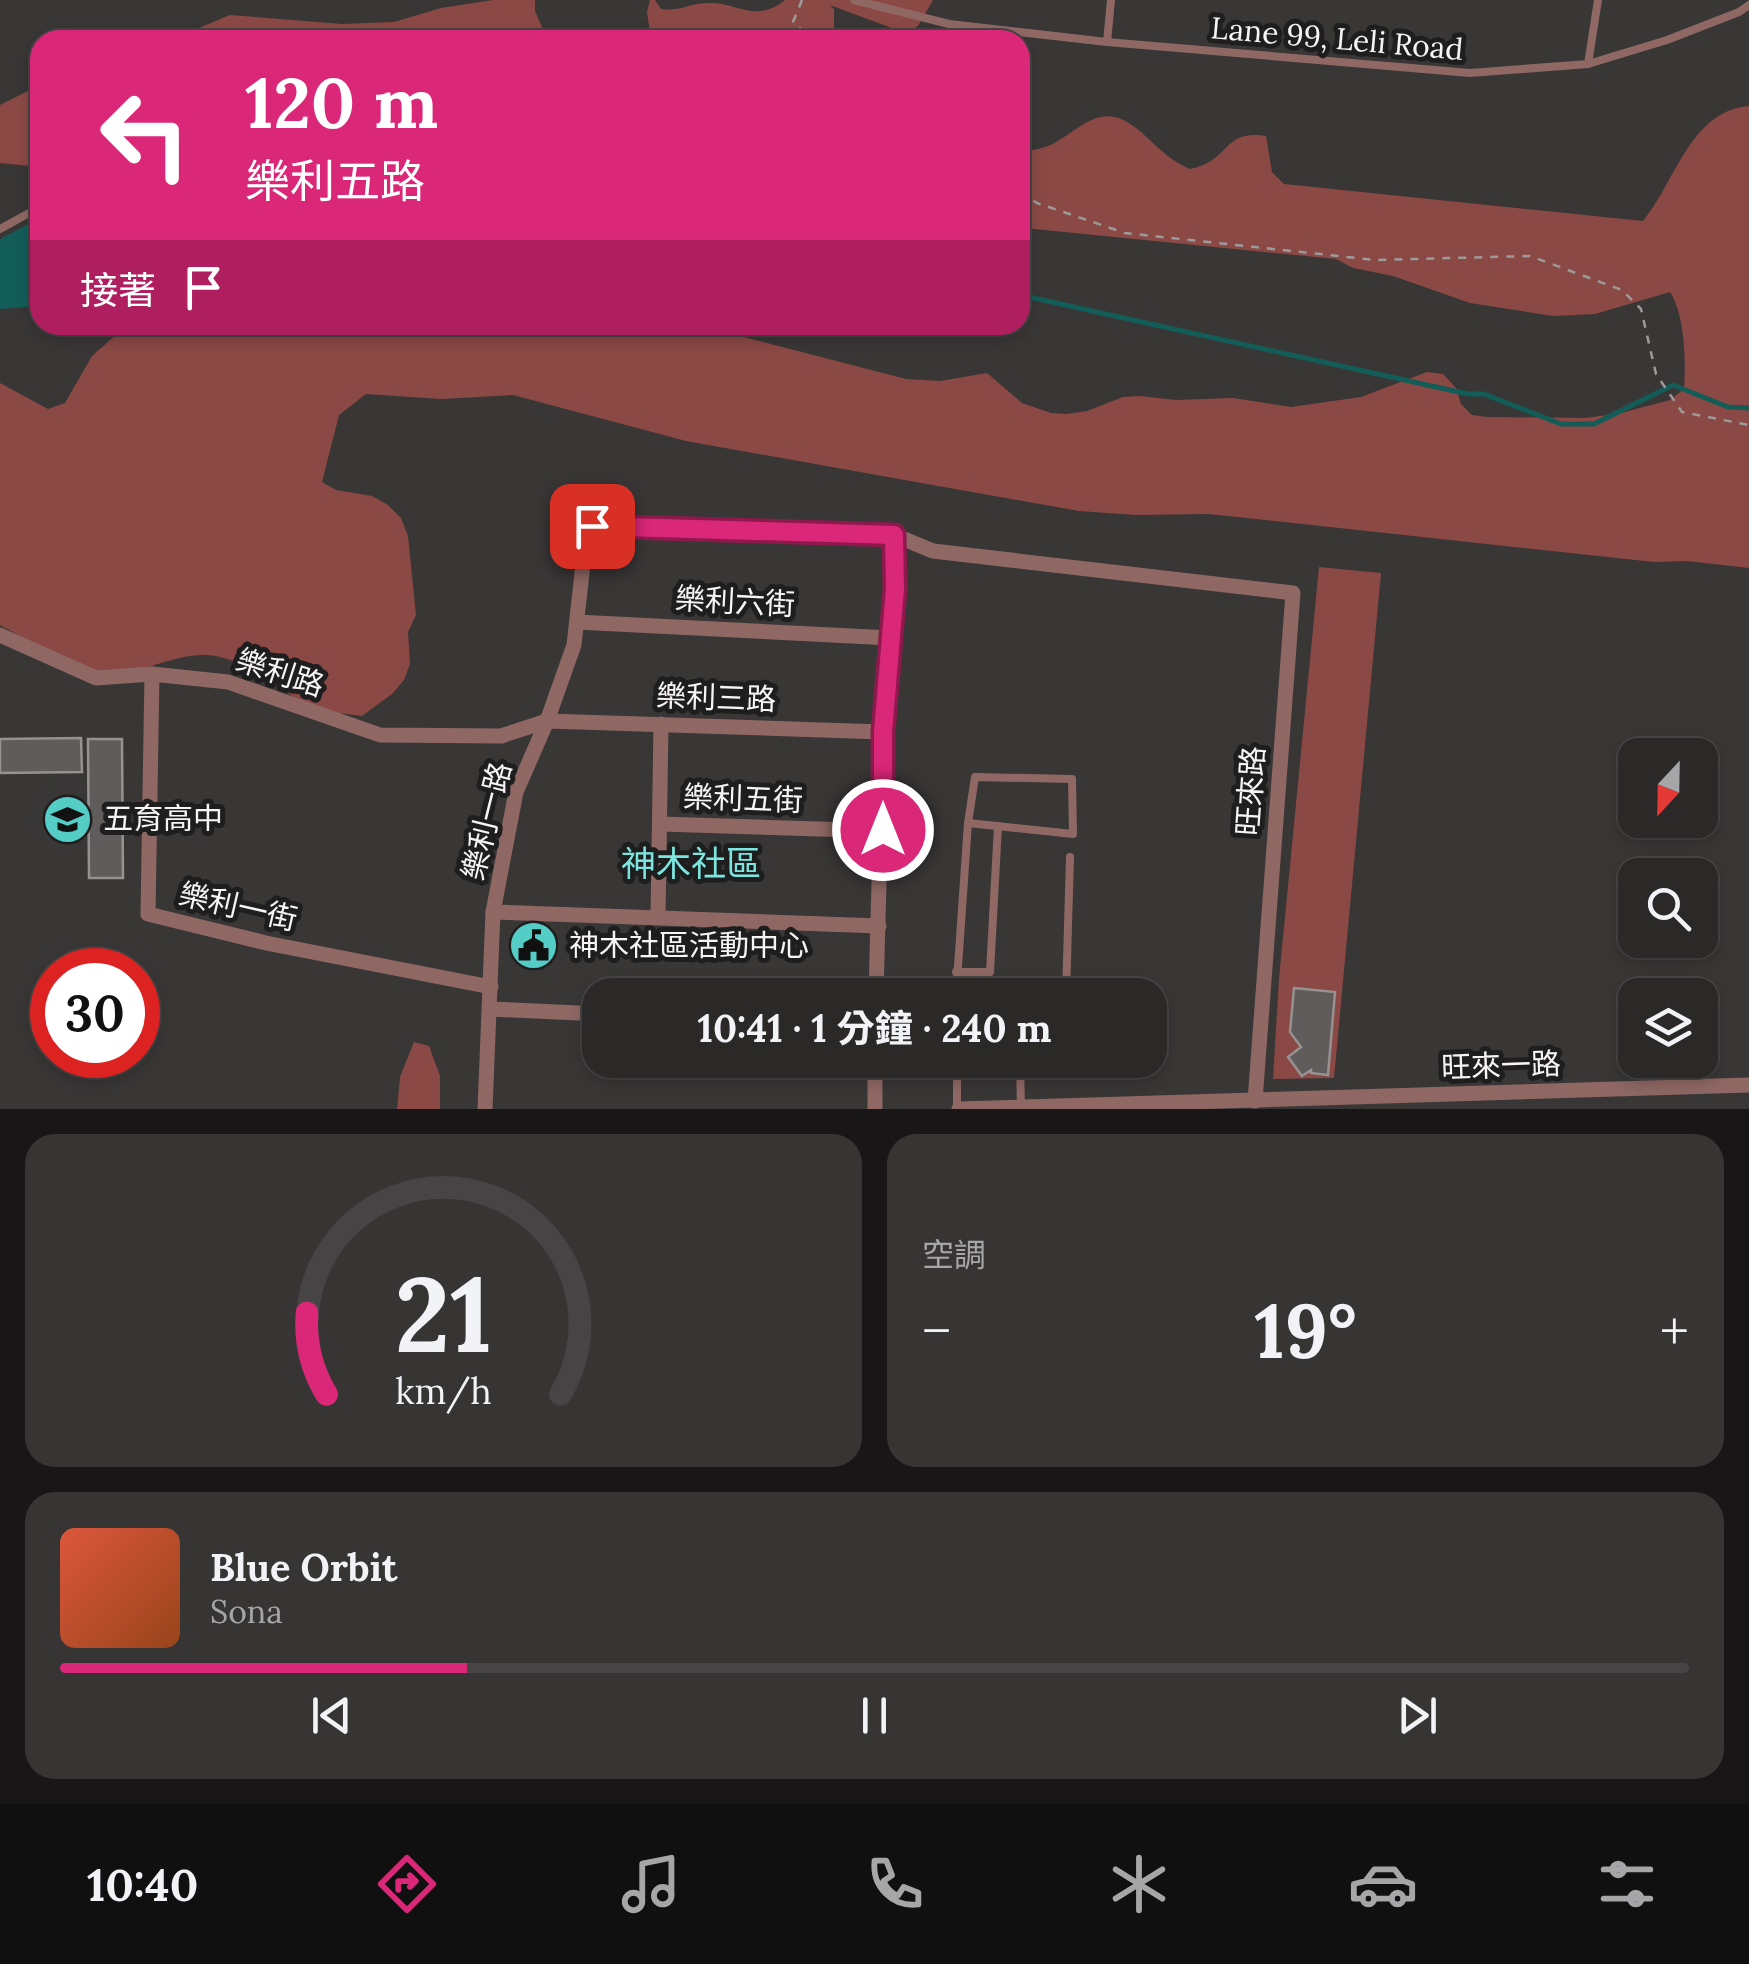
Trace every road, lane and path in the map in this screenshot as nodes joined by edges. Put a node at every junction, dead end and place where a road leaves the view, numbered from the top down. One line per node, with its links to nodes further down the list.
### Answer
1 (802, 0): 6 (path)
2 (854, 0): 7 (lane, Lane 99, Leli Road)
3 (1112, 0): 9 (lane)
4 (1598, 0): 10 (lane)
5 (1749, 5): 10 (lane, Lane 99, Leli Road)
6 (803, 30)
7 (1002, 30)
8 (1030, 33): 9 (lane, Lane 99, Leli Road)
9 (1107, 42): 10 (lane, Lane 99, Leli Road)
10 (1588, 64)
11 (1030, 198): 14 (path)
12 (30, 212): 13 (lane)
13 (0, 229)
14 (1749, 425)
15 (894, 535): 16 (street, 樂利一路); 18 (street); 42 (street, 旺來路)
16 (577, 622): 18 (street, 樂利六街); 20 (street, 樂利一路)
17 (0, 635): 19 (street, 樂利路)
18 (891, 638): 22 (street)
19 (152, 674): 20 (street, 樂利路); 35 (street, 樂利一街)
20 (547, 722): 21 (street, 樂利三路); 28 (street, 樂利一路)
21 (661, 724): 22 (street, 樂利三路); 23 (street)
22 (883, 732): 26 (street)
23 (661, 824): 26 (street, 樂利五街); 29 (street)
24 (968, 824): 25 (lane); 25 (lane); 31 (lane)
25 (998, 826): 31 (lane)
26 (883, 830): 30 (street)
27 (1070, 856): 34 (lane)
28 (493, 912): 29 (street); 35 (street, 樂利一路)
29 (658, 917): 30 (street)
30 (880, 926): 32 (street)
31 (956, 972): 33 (lane)
32 (877, 978)
33 (956, 978)
34 (1066, 978)
35 (491, 987): 36 (street, 樂利一路)
36 (491, 1008): 37 (street); 44 (street, 樂利一路)
37 (582, 1013)
38 (875, 1078): 45 (street)
39 (957, 1078): 46 (lane)
40 (1020, 1078): 43 (lane)
41 (1749, 1085): 42 (street, 旺來一路)
42 (1255, 1101): 43 (street)
43 (1021, 1107): 46 (street)
44 (488, 1109)
45 (876, 1109)
46 (958, 1109)

